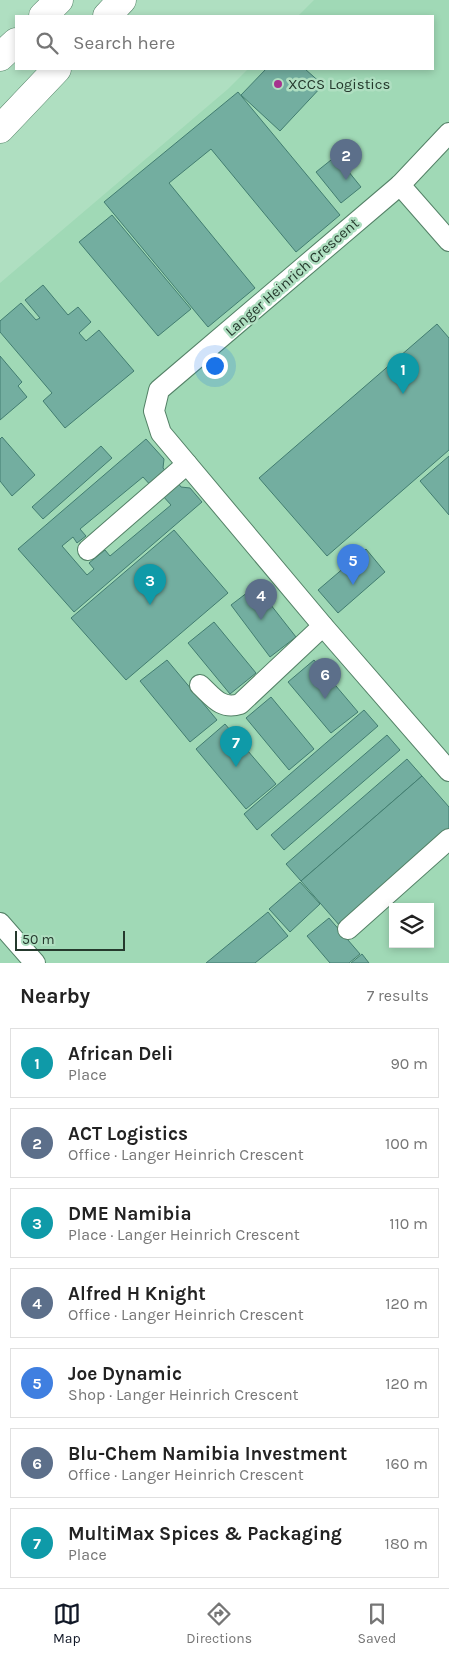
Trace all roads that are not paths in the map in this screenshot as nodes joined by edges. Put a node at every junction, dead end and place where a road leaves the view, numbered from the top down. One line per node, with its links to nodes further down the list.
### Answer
1 (60, 0): 3 (highway)
2 (122, 0): 4 (highway)
3 (44, 15)
4 (107, 15)
5 (15, 43): 6 (highway)
6 (0, 57)
7 (56, 70): 8 (highway)
8 (0, 128)
9 (449, 133): 10 (street, Langer Heinrich Crescent)
10 (400, 184): 11 (street); 12 (street, Langer Heinrich Crescent)
11 (449, 242)
12 (186, 464): 13 (street); 14 (street, Langer Heinrich Crescent)
13 (88, 550)
14 (323, 626): 15 (street); 16 (street, Langer Heinrich Crescent)
15 (200, 686)
16 (449, 771)
17 (449, 838): 19 (street)
18 (0, 923): 20 (street)
19 (348, 929)
20 (35, 963)

